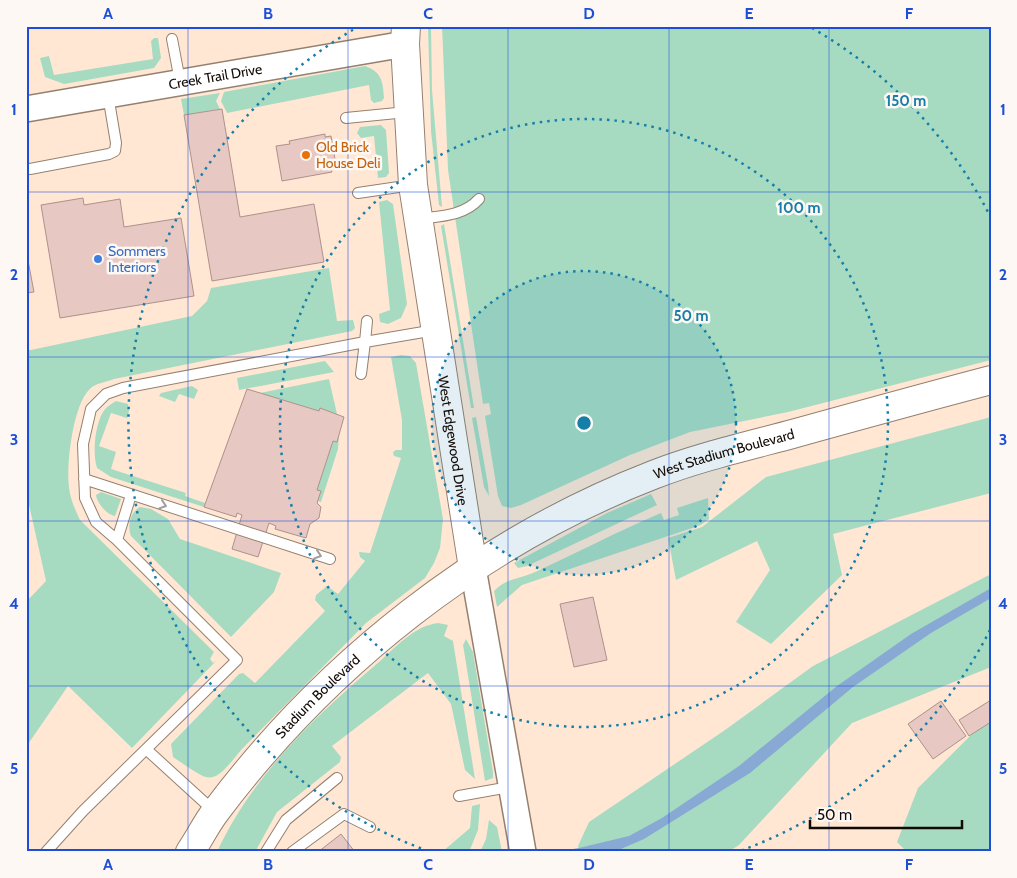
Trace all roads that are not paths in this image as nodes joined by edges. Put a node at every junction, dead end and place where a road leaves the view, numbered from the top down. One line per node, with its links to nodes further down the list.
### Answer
1 (405, 35): 3 (street, Creek Trail Drive); 6 (main road, West Edgewood Drive)
2 (172, 39): 3 (lane)
3 (180, 81): 4 (street, Creek Trail Drive)
4 (108, 94): 5 (street, Creek Trail Drive); 8 (lane)
5 (26, 109)
6 (408, 112): 7 (lane); 9 (main road, West Edgewood Drive)
7 (346, 118)
8 (30, 169)
9 (413, 185): 10 (lane); 12 (main road, West Edgewood Drive)
10 (358, 193)
11 (479, 200): 12 (lane)
12 (418, 220): 14 (main road, West Edgewood Drive)
13 (367, 321): 15 (lane)
14 (436, 330): 15 (lane); 22 (main road, West Edgewood Drive)
15 (364, 342): 16 (lane); 18 (lane)
16 (361, 374)
17 (991, 380): 22 (main road, West Stadium Boulevard)
18 (84, 479): 19 (lane); 20 (lane)
19 (131, 495): 20 (lane); 21 (lane, one-way to 21)
20 (117, 540): 23 (lane)
21 (330, 559)
22 (473, 568): 25 (street, West Edgewood Drive); 27 (main road, Stadium Boulevard)
23 (147, 750): 27 (lane); 29 (lane)
24 (337, 778): 31 (lane)
25 (510, 787): 26 (lane); 33 (street, West Edgewood Drive)
26 (459, 796)
27 (215, 812): 30 (main road, Stadium Boulevard)
28 (370, 826): 32 (lane)
29 (46, 852)
30 (190, 852)
31 (266, 852)
32 (292, 852)
33 (523, 852)

